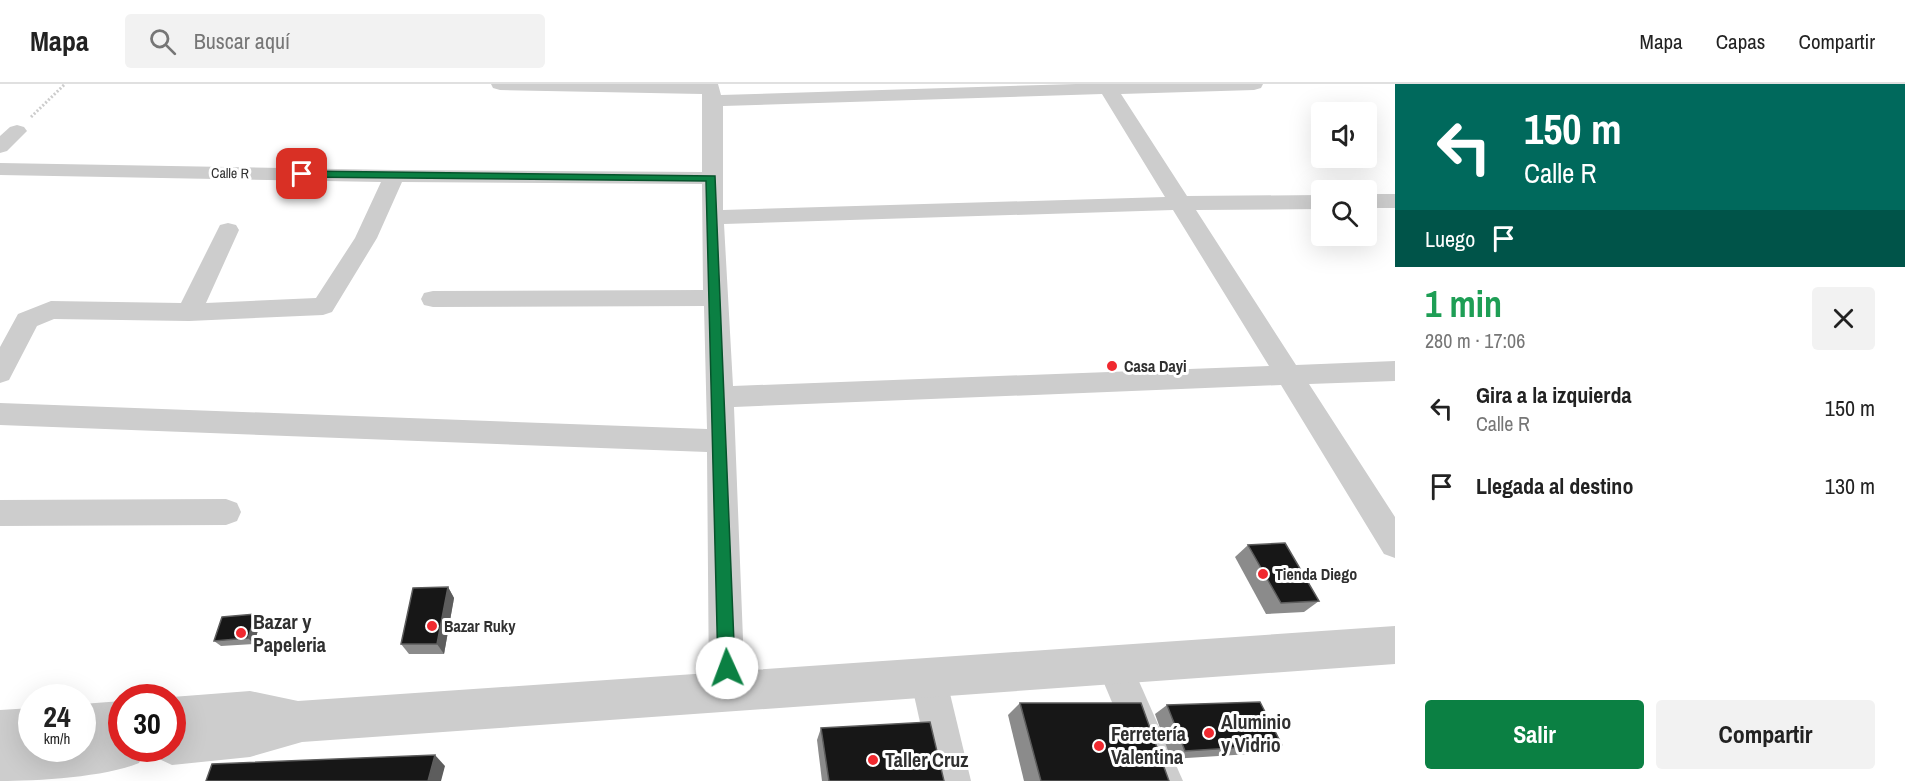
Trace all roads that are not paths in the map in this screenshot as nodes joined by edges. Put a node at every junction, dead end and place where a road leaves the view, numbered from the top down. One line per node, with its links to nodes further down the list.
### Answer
1 (501, 84): 4 (street)
2 (1254, 84): 3 (street)
3 (1107, 86): 4 (street); 13 (street)
4 (710, 91): 9 (street)
5 (8, 130): 6 (street)
6 (0, 147)
7 (0, 169): 8 (street, Calle R)
8 (394, 176): 9 (street, Calle R); 18 (street)
9 (711, 178): 14 (street)
10 (1377, 201): 11 (street)
11 (1395, 201)
12 (1311, 202): 13 (street)
13 (1181, 203): 14 (street); 21 (street)
14 (712, 217): 16 (street)
15 (228, 230): 18 (street)
16 (715, 298): 17 (street); 22 (street)
17 (433, 299)
18 (189, 312): 20 (street)
19 (1395, 370): 21 (street)
20 (0, 373)
21 (1289, 376): 22 (street); 27 (street)
22 (720, 397): 24 (street)
23 (0, 414): 24 (street)
24 (721, 441): 31 (street)
25 (226, 512): 26 (street)
26 (0, 513)
27 (1395, 544)
28 (1395, 645): 29 (street)
29 (1114, 664): 30 (street); 40 (street)
30 (928, 677): 31 (street); 39 (street)
31 (727, 691): 33 (street)
32 (186, 717): 33 (street)
33 (302, 721): 36 (street)
34 (18, 730): 35 (street)
35 (0, 731)
36 (186, 742)
37 (108, 750): 38 (street)
38 (0, 762)
39 (952, 781)
40 (1164, 781)

